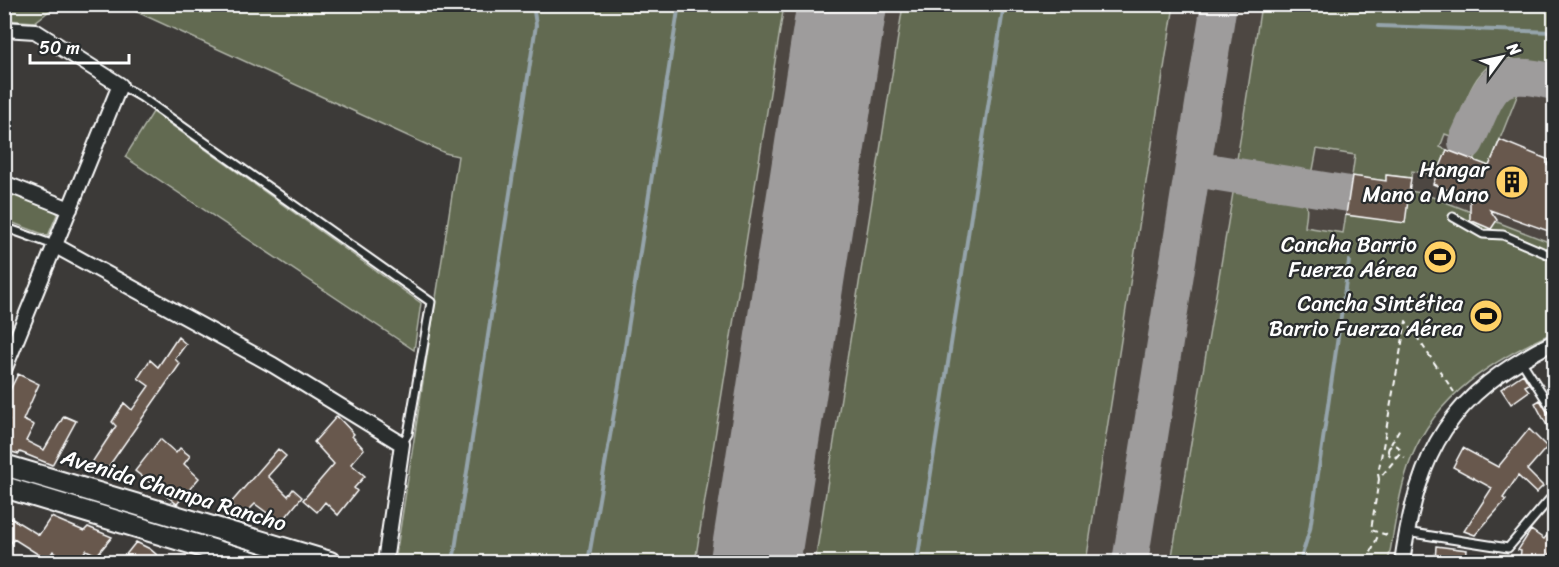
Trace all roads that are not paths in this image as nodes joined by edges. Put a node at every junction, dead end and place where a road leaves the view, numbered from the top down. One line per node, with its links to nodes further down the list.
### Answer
1 (4, 29): 2 (street)
2 (120, 85): 4 (street); 13 (lane)
3 (4, 183): 4 (street)
4 (70, 209): 7 (street)
5 (1453, 217): 8 (lane)
6 (4, 226): 7 (lane)
7 (54, 245): 11 (street); 13 (street)
8 (1554, 257)
9 (1554, 342): 10 (street)
10 (1520, 359): 12 (lane); 17 (street)
11 (4, 370)
12 (1554, 412)
13 (402, 444): 20 (street)
14 (4, 465): 19 (main road, Avenida Champa Rancho)
15 (4, 487): 18 (main road, Avenida Champa Rancho)
16 (1554, 494): 17 (lane)
17 (1406, 532): 21 (street)
18 (253, 562)
19 (330, 562)
20 (385, 562)
21 (1402, 562)

